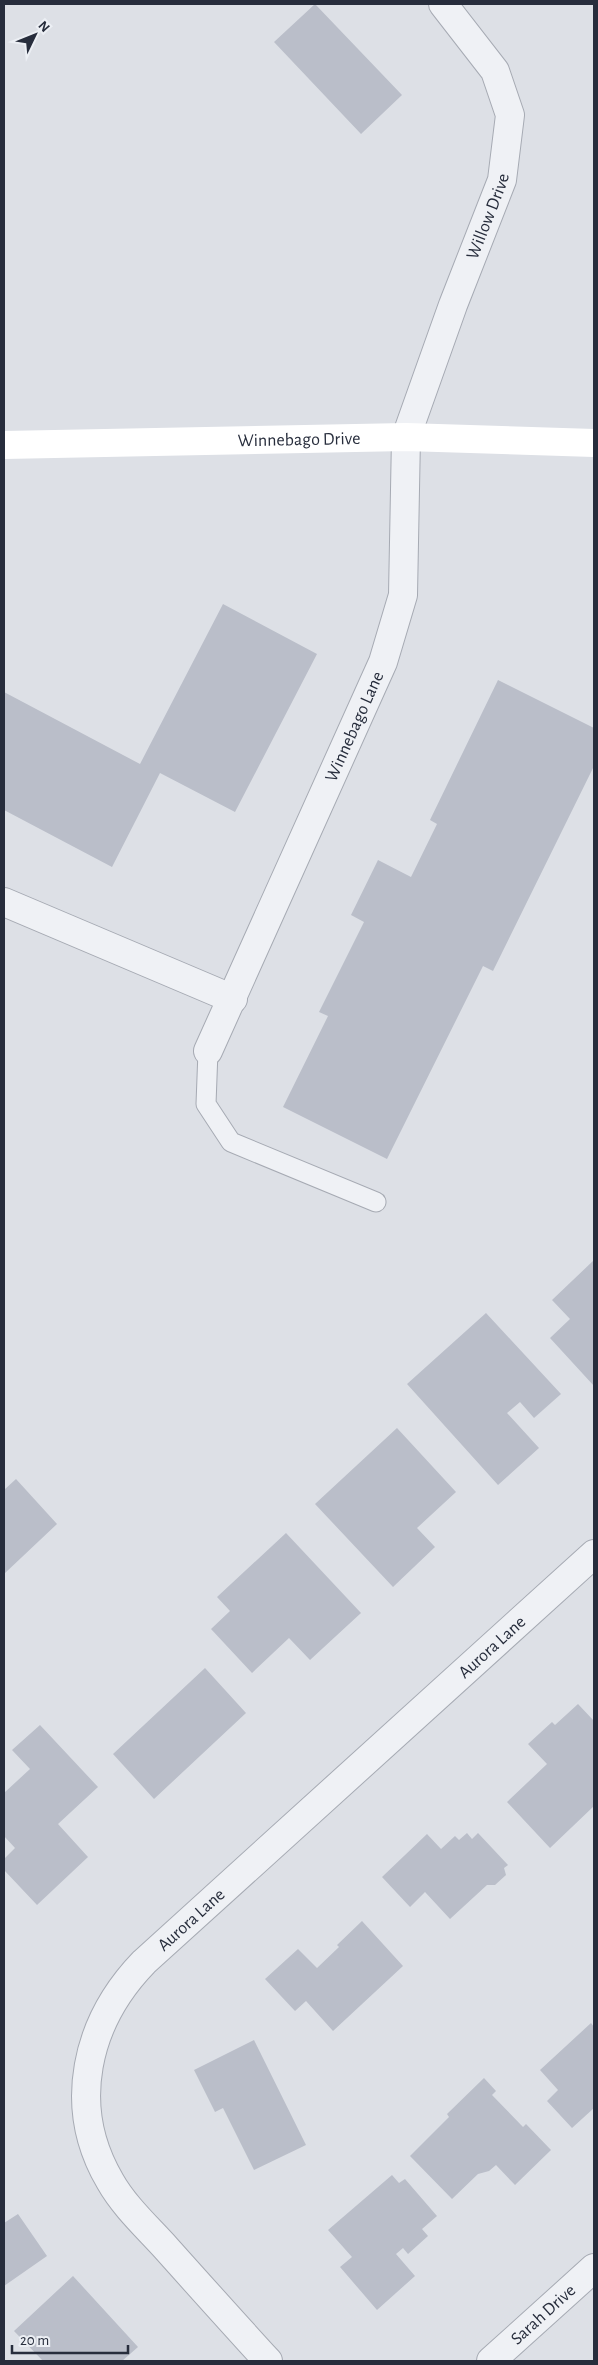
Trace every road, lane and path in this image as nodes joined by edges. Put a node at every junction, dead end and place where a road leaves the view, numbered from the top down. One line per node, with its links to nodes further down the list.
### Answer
1 (443, 4): 2 (street, Willow Drive)
2 (406, 437): 3 (main road, Winnebago Drive); 4 (main road, Winnebago Drive); 6 (street, Winnebago Lane)
3 (594, 443)
4 (4, 445)
5 (4, 902): 6 (street)
6 (232, 999): 7 (street, Winnebago Lane)
7 (208, 1052): 8 (lane)
8 (376, 1202)
9 (594, 1554): 11 (street, Aurora Lane)
10 (594, 2268): 12 (street, Sarah Drive)
11 (268, 2361)
12 (492, 2361)

